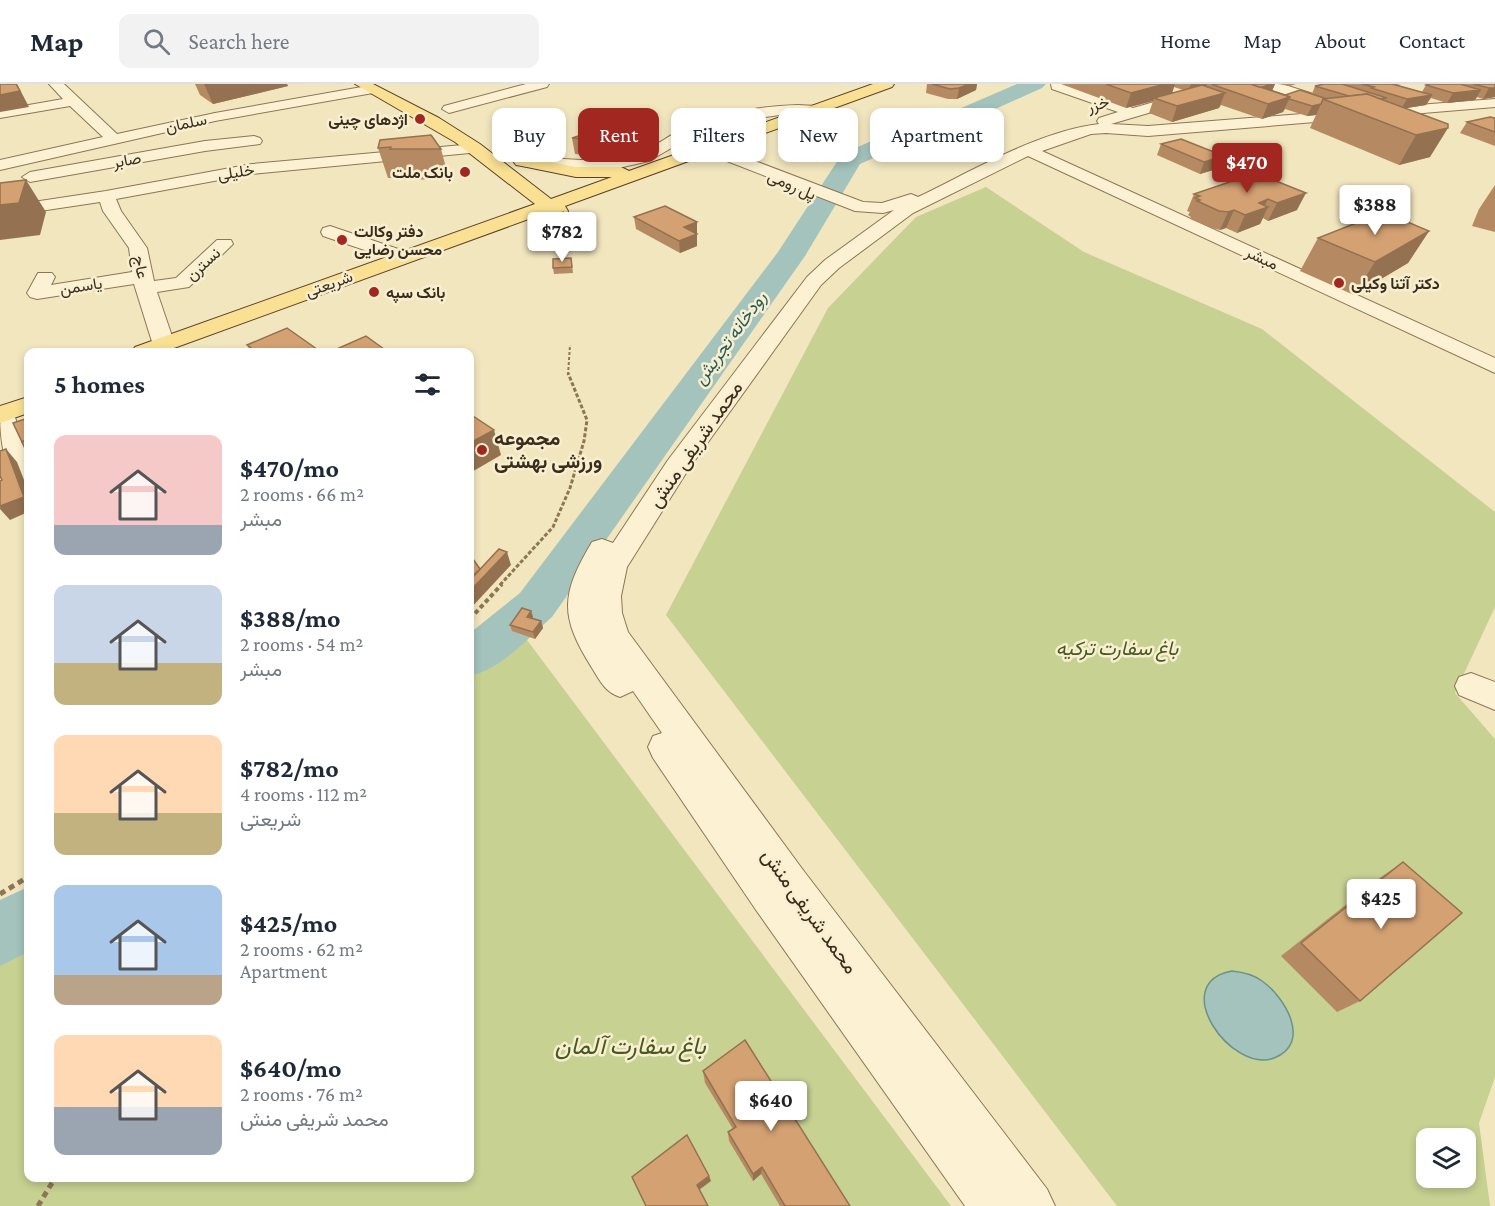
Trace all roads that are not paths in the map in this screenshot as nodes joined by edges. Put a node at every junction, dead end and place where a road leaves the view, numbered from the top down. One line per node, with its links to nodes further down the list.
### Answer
1 (56, 84): 12 (street)
2 (542, 84): 18 (street)
3 (1232, 84): 9 (street, خزر)
4 (1268, 84): 22 (street)
5 (895, 86): 16 (main road, شریعتی); 30 (main road, شریعتی)
6 (1057, 86): 20 (street)
7 (367, 87): 26 (street, سلمان); 33 (main road)
8 (1169, 88): 9 (street)
9 (1192, 95): 13 (street); 20 (street, خزر)
10 (1407, 96): 17 (street)
11 (432, 100): 18 (main road)
12 (74, 101): 21 (street); 31 (street)
13 (1212, 103)
14 (1493, 105): 17 (street, محمد شریفی منش)
15 (778, 108): 35 (street)
16 (823, 108)
17 (1448, 108): 22 (street, محمد شریفی منش)
18 (449, 109): 24 (main road)
19 (1232, 111): 25 (street)
20 (1133, 113): 23 (street, خزر)
21 (0, 114)
22 (1361, 114): 25 (street, محمد شریفی منش)
23 (1117, 117): 28 (street, خزر); 29 (street)
24 (467, 120)
25 (1263, 122): 29 (street, محمد شریفی منش)
26 (183, 123): 31 (street, سلمان); 32 (street)
27 (778, 123): 41 (main road, شریعتی)
28 (1077, 129): 48 (street, محمد شریفی منش)
29 (1175, 129): 34 (street, محمد شریفی منش)
30 (766, 135)
31 (112, 138): 40 (street, سلمان)
32 (206, 146): 42 (street, صابر); 44 (street, صابر)
33 (474, 149): 42 (street, خلیلی); 47 (main road)
34 (1028, 150): 48 (street, محمد شریفی منش); 58 (street, مبشر)
35 (566, 160)
36 (523, 162): 47 (main road)
37 (534, 162): 41 (main road)
38 (693, 162): 47 (main road, شریعتی)
39 (742, 162): 48 (street, پل رومی)
40 (0, 165)
41 (658, 166): 47 (main road, شریعتی)
42 (252, 169): 43 (street, خلیلی)
43 (233, 172): 45 (street); 46 (street, خلیلی)
44 (11, 181)
45 (246, 187)
46 (106, 196): 49 (street, خلیلی); 54 (street, عاج)
47 (565, 204): 52 (main road, شریعتی); 56 (main road, شریعتی)
48 (869, 207): 63 (street, محمد شریفی منش); 64 (street, محمد شریفی منش)
49 (0, 212)
50 (337, 229): 52 (street)
51 (224, 244): 54 (street, نسترن)
52 (403, 257): 57 (main road, شریعتی)
53 (45, 277): 54 (street, یاسمن)
54 (144, 283): 55 (street, عاج)
55 (167, 348)
56 (170, 348)
57 (170, 348)
58 (1495, 366)
59 (24, 397): 61 (main road)
60 (24, 406): 61 (main road)
61 (1, 411): 62 (street)
62 (24, 471)
63 (995, 1206)
64 (1030, 1206)

